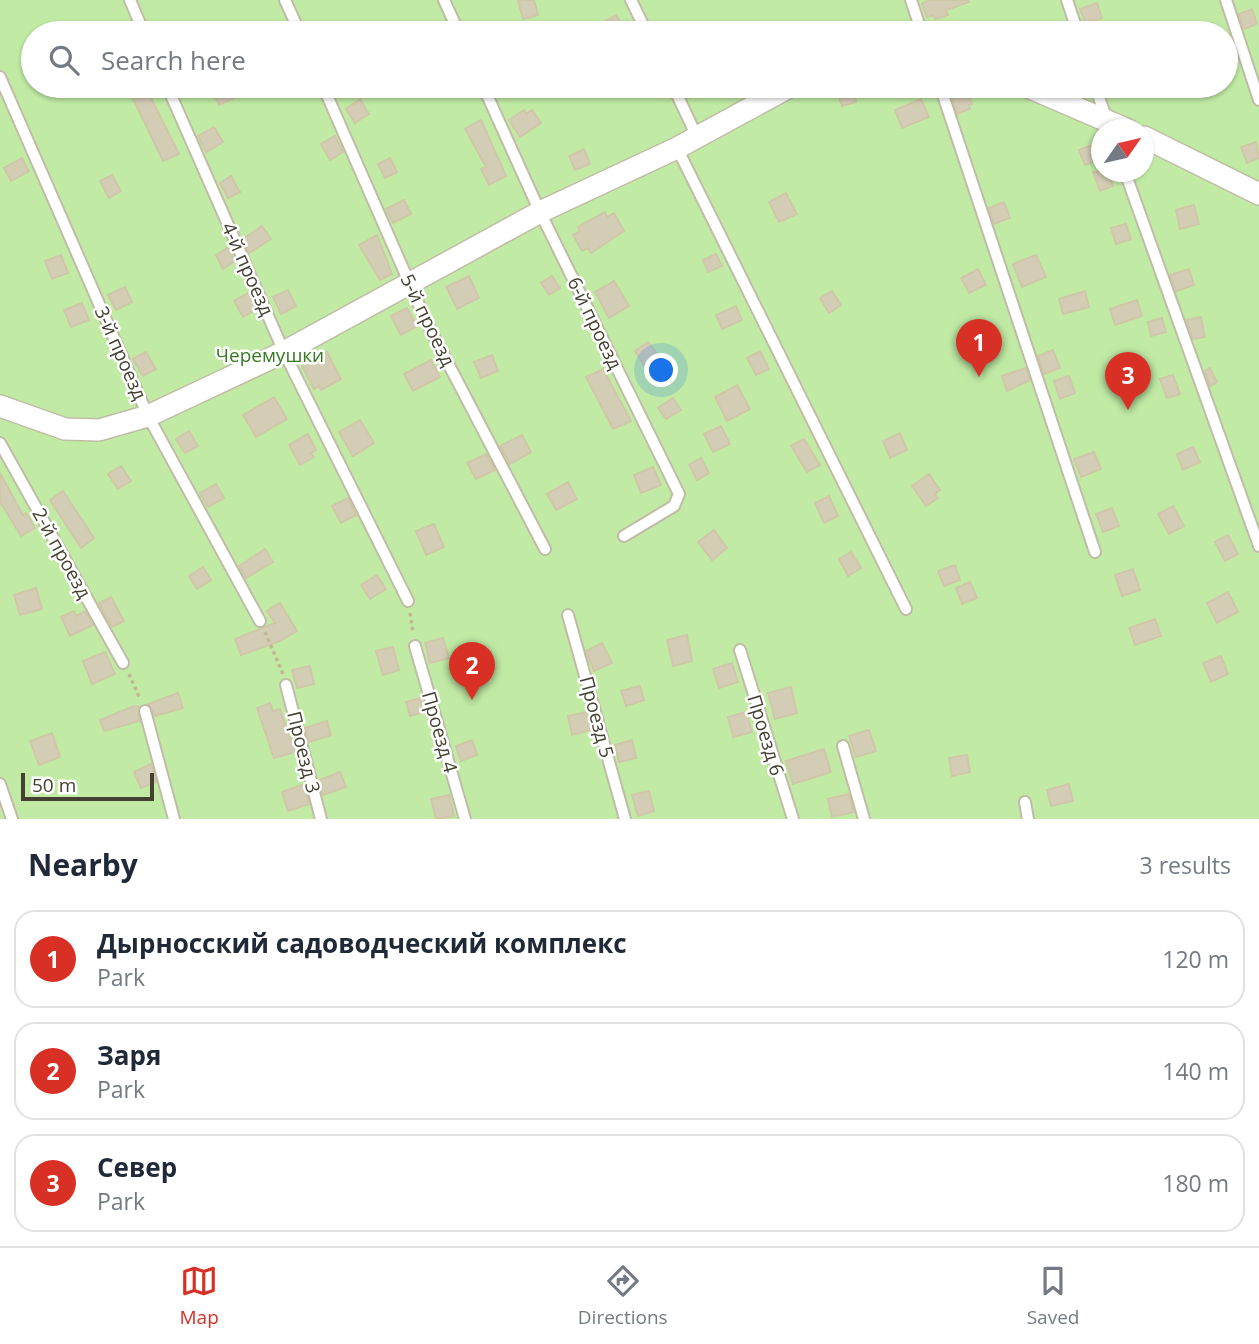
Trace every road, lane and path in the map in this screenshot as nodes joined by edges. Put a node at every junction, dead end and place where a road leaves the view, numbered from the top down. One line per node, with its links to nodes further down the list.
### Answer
1 (130, 0): 8 (lane)
2 (285, 0): 9 (lane)
3 (444, 0): 10 (lane)
4 (631, 0): 11 (lane)
5 (911, 0): 12 (lane)
6 (1067, 0): 13 (lane)
7 (1226, 0): 14 (lane)
8 (139, 21)
9 (295, 21)
10 (454, 21)
11 (642, 21)
12 (918, 21)
13 (1074, 21)
14 (1233, 21)
15 (1238, 36): 25 (lane)
16 (0, 77): 37 (lane, 3-й проезд)
17 (172, 98): 35 (lane, 4-й проезд)
18 (328, 98): 34 (lane, 5-й проезд)
19 (488, 98): 33 (lane, 6-й проезд)
20 (679, 98): 28 (lane)
21 (769, 98): 28 (street)
22 (944, 98): 42 (lane)
23 (1052, 98): 26 (street)
24 (1099, 98): 27 (lane)
25 (1259, 100)
26 (1097, 119)
27 (1106, 119)
28 (697, 137): 30 (street)
29 (1154, 142): 32 (street)
30 (677, 148): 33 (street); 44 (lane)
31 (1129, 182): 40 (lane)
32 (1259, 194)
33 (540, 212): 34 (street); 39 (lane, 6-й проезд)
34 (409, 281): 35 (street); 41 (lane, 5-й проезд)
35 (284, 352): 37 (street); 43 (lane, 4-й проезд)
36 (2, 410): 37 (street)
37 (148, 416): 46 (lane, 3-й проезд)
38 (0, 443): 49 (lane, 2-й проезд)
39 (624, 536)
40 (1259, 546)
41 (545, 549)
42 (1095, 552)
43 (408, 601): 47 (path)
44 (906, 609)
45 (569, 615): 59 (lane, Проезд 5)
46 (260, 621): 50 (path)
47 (415, 646): 58 (lane, Проезд 4)
48 (740, 650): 60 (lane, Проезд 6)
49 (123, 663): 51 (path)
50 (286, 685): 57 (lane, Проезд 3)
51 (145, 711): 56 (lane)
52 (843, 746): 61 (lane)
53 (0, 784): 55 (lane)
54 (1025, 802): 62 (lane)
55 (12, 819)
56 (174, 819)
57 (321, 819)
58 (465, 819)
59 (625, 819)
60 (793, 819)
61 (864, 819)
62 (1028, 819)

